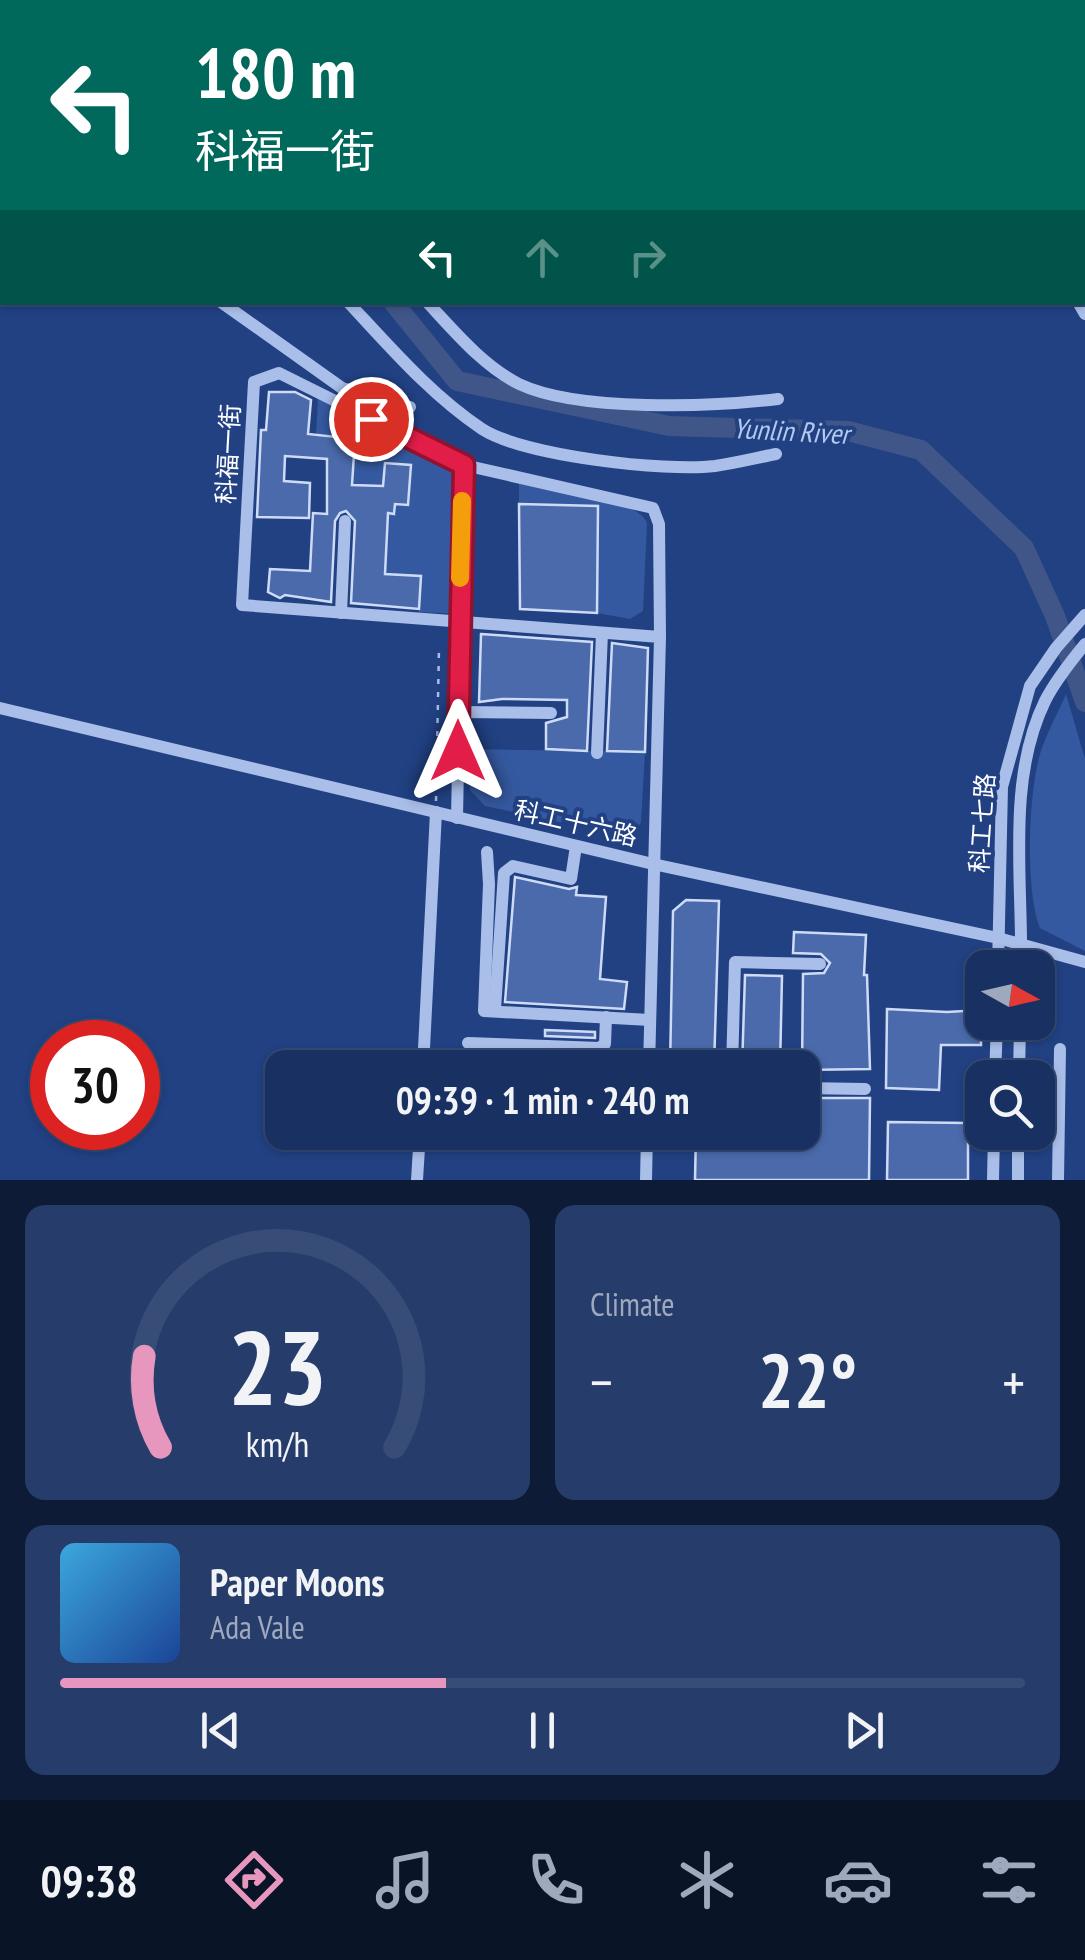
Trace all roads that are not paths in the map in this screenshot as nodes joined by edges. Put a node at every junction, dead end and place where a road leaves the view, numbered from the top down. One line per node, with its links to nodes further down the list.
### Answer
1 (225, 305): 5 (street)
2 (351, 305): 6 (street)
3 (430, 305): 4 (street)
4 (778, 399)
5 (410, 407)
6 (776, 454)
7 (464, 465): 9 (street, 科福一街); 11 (street); 13 (street, 科福一街)
8 (345, 520): 9 (street)
9 (340, 613): 11 (street, 科福一街)
10 (1085, 616): 24 (street, 科工七路)
11 (458, 622): 12 (street, 科福一街); 16 (street)
12 (602, 632): 13 (street, 科福一街); 18 (street)
13 (660, 637): 23 (street, 科福一街)
14 (1085, 644): 25 (street, 科工七路)
15 (0, 708): 19 (street, 科工十六路)
16 (458, 712): 17 (street); 20 (street)
17 (551, 712)
18 (597, 753)
19 (436, 812): 20 (street, 科工十六路); 35 (street)
20 (457, 818): 21 (street, 科工十六路)
21 (576, 846): 23 (street, 科工十六路); 30 (street)
22 (487, 852): 30 (street)
23 (653, 864): 24 (street, 科工十六路); 32 (street, 科福一街)
24 (998, 938): 25 (street, 科工十六路); 26 (street, 科工七路)
25 (1022, 944): 27 (street, 科工七路); 28 (street, 科工十六路)
26 (998, 950)
27 (1022, 950)
28 (1085, 962)
29 (820, 964): 37 (street)
30 (495, 1010): 31 (street)
31 (606, 1017): 32 (street); 33 (street)
32 (650, 1020): 36 (street, 科福一街)
33 (468, 1043)
34 (1060, 1048): 48 (street)
35 (424, 1050)
36 (649, 1050)
37 (733, 1050)
38 (820, 1088): 39 (street)
39 (866, 1089)
40 (419, 1150): 44 (street)
41 (647, 1150): 45 (street)
42 (994, 1150): 46 (street)
43 (1018, 1150): 47 (street)
44 (418, 1180)
45 (646, 1180)
46 (993, 1180)
47 (1018, 1180)
48 (1058, 1180)

